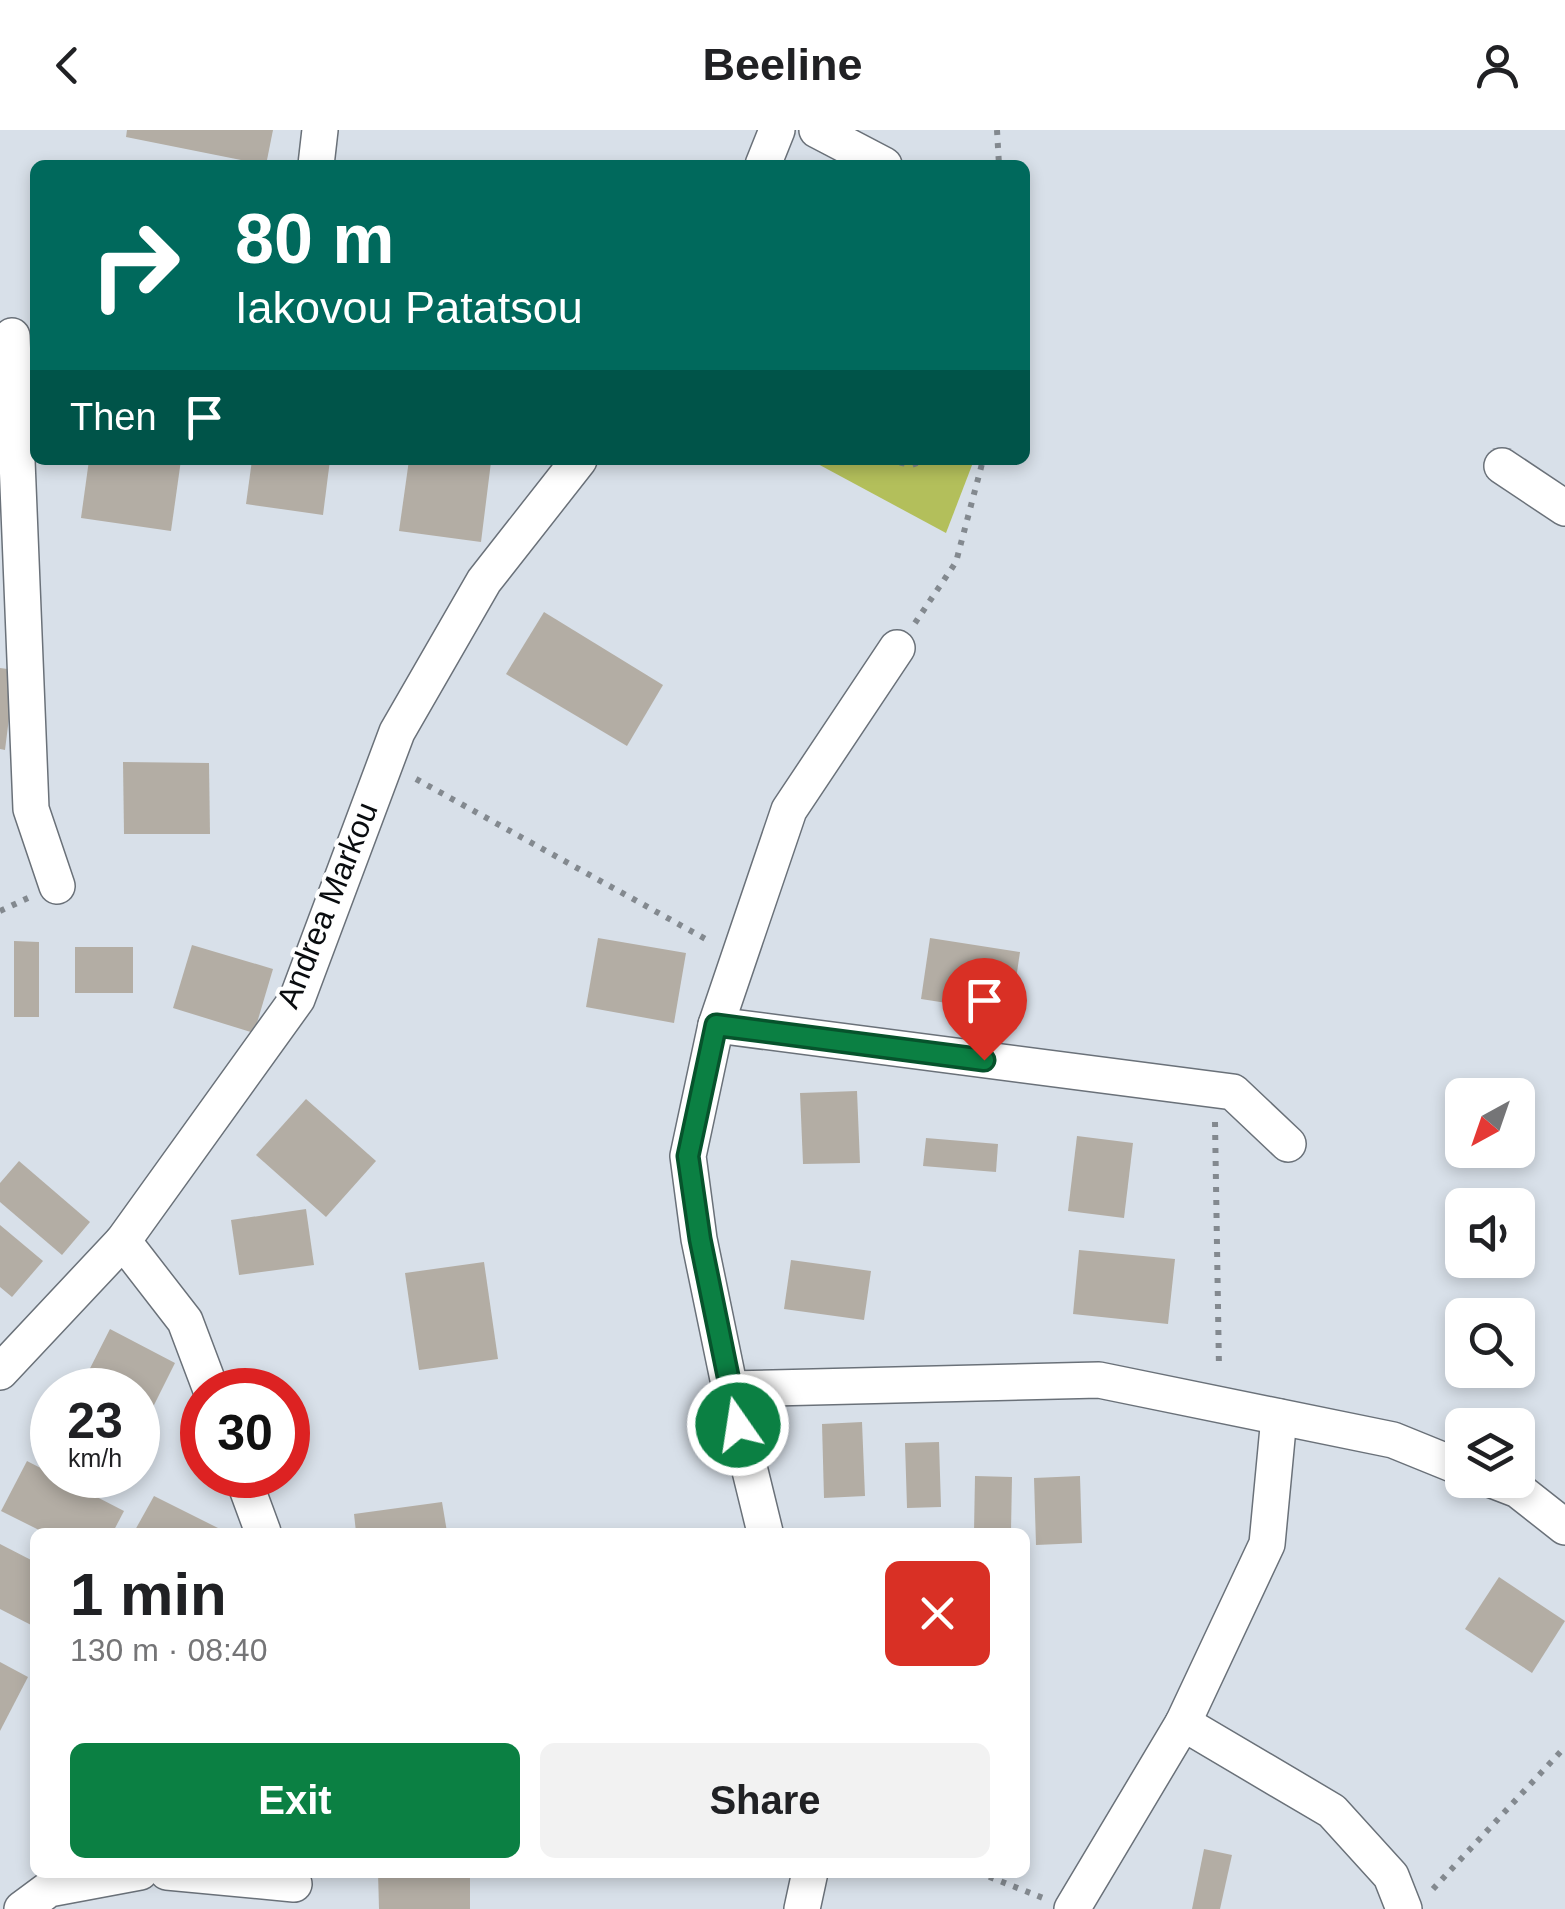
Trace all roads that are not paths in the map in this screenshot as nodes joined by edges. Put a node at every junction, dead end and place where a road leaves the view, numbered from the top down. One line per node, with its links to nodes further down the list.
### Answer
1 (320, 130): 4 (street)
2 (777, 130): 5 (street)
3 (817, 130): 6 (street)
4 (317, 160)
5 (766, 160)
6 (874, 160)
7 (16, 337): 12 (street)
8 (575, 465): 15 (street, Andrea Markou)
9 (1502, 466): 10 (street)
10 (1565, 508)
11 (898, 648): 13 (street)
12 (57, 886)
13 (716, 1025): 14 (street); 18 (street)
14 (1288, 1144)
15 (123, 1242): 16 (street); 17 (street, Andrea Markou)
16 (203, 1368)
17 (0, 1372)
18 (730, 1389): 19 (street); 25 (street)
19 (1279, 1417): 20 (street); 26 (street)
20 (1445, 1461)
21 (251, 1498): 24 (street)
22 (1528, 1498): 23 (street)
23 (1565, 1527)
24 (262, 1528)
25 (763, 1528)
26 (1183, 1722): 31 (street); 32 (street)
27 (108, 1878): 33 (street)
28 (215, 1878): 30 (street)
29 (809, 1878): 34 (street)
30 (294, 1888)
31 (1064, 1906)
32 (1404, 1908)
33 (22, 1909)
34 (802, 1909)

